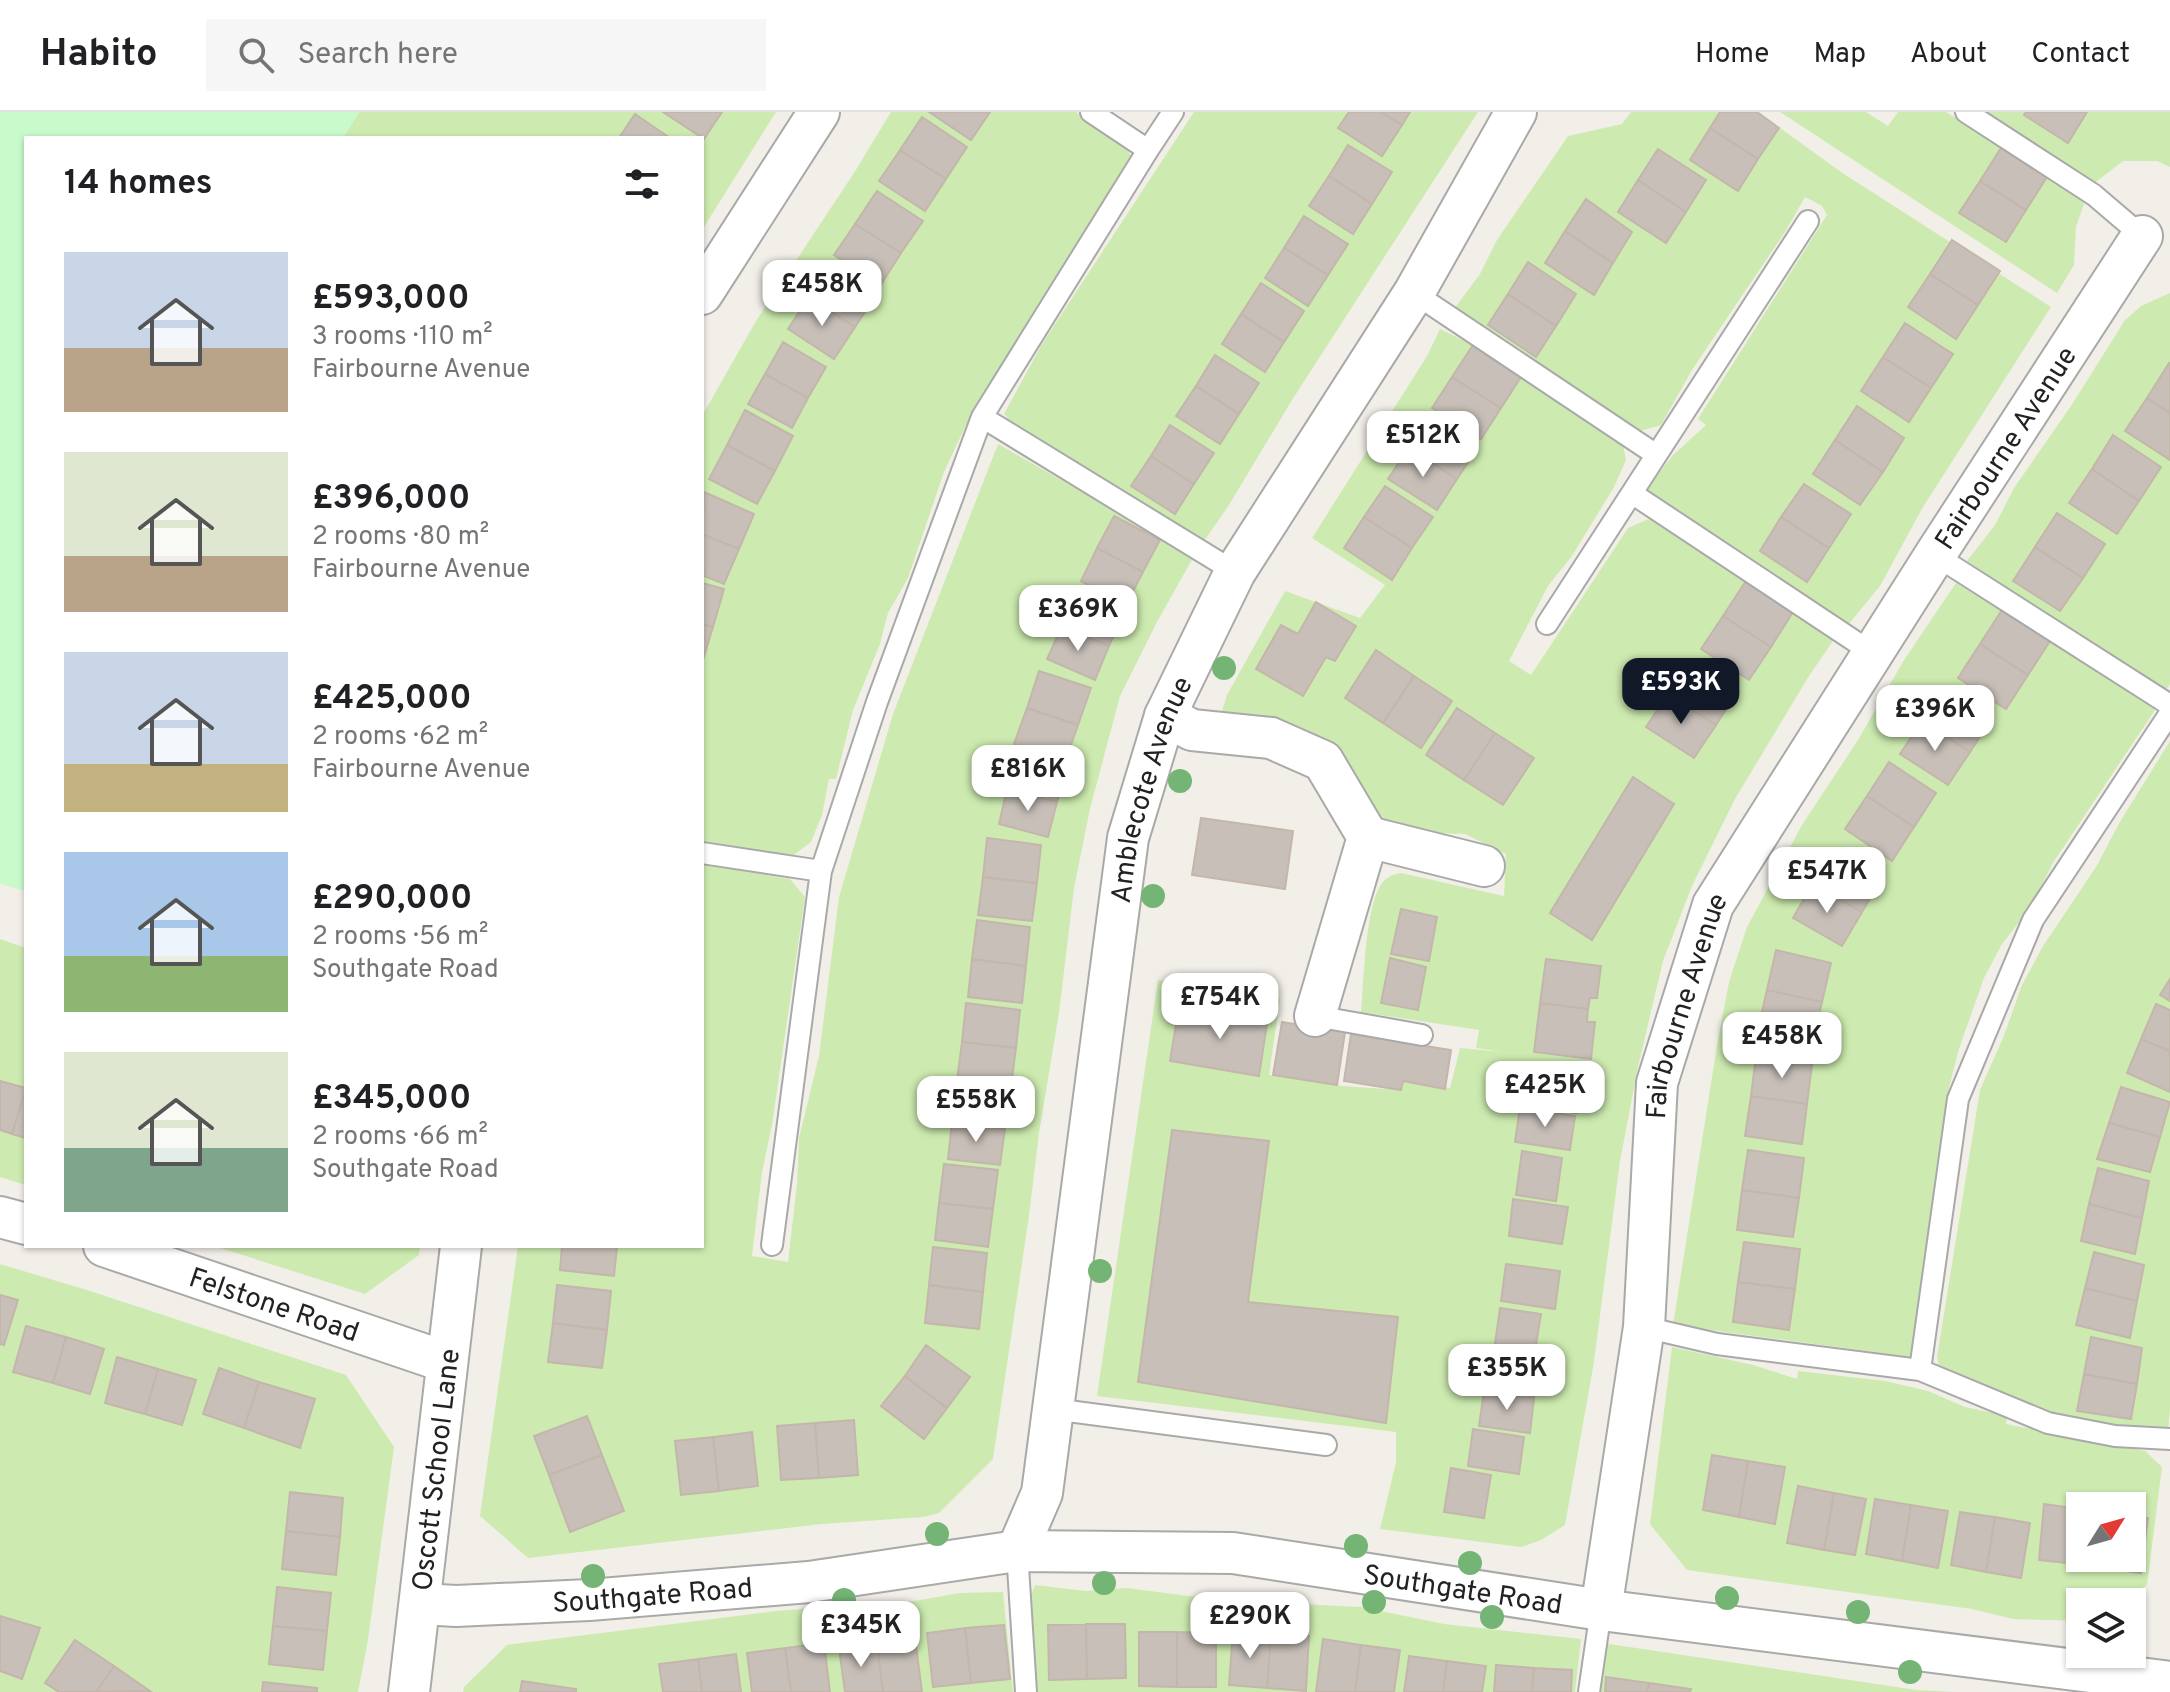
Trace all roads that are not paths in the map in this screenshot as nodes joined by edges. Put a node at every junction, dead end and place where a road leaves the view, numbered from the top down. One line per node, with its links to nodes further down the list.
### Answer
1 (819, 112): 9 (street)
2 (1091, 112): 6 (lane)
3 (1173, 112): 6 (lane)
4 (1516, 112): 10 (street, Amblecote Avenue)
5 (1966, 112): 8 (lane)
6 (1148, 150): 11 (lane)
7 (1808, 221): 12 (lane)
8 (2142, 236): 14 (street, Fairbourne Avenue)
9 (704, 291)
10 (1414, 293): 12 (lane); 15 (street, Amblecote Avenue)
11 (982, 417): 15 (lane); 24 (lane)
12 (1655, 454): 13 (lane)
13 (1633, 494): 16 (lane); 17 (lane)
14 (1935, 555): 17 (street, Fairbourne Avenue); 18 (lane)
15 (1235, 572): 20 (street, Amblecote Avenue)
16 (1547, 624)
17 (1874, 654): 32 (street, Fairbourne Avenue)
18 (2170, 705)
19 (2170, 713): 34 (lane)
20 (1165, 716): 21 (street); 35 (street, Amblecote Avenue)
21 (1368, 837): 23 (street); 25 (street)
22 (704, 853): 24 (lane)
23 (1484, 866)
24 (821, 871): 29 (lane)
25 (1315, 1016): 26 (lane)
26 (1422, 1035)
27 (0, 1217): 28 (street)
28 (24, 1223)
29 (772, 1245)
30 (110, 1248): 33 (street, Felstone Road)
31 (461, 1248): 33 (street, Oscott School Lane)
32 (1644, 1327): 34 (lane); 40 (street, Fairbourne Avenue)
33 (446, 1362): 39 (street, Oscott School Lane)
34 (1920, 1370): 36 (lane)
35 (1053, 1409): 37 (lane); 38 (street, Amblecote Avenue)
36 (2170, 1439)
37 (1326, 1445)
38 (1017, 1551): 39 (street, Southgate Road); 40 (street, Southgate Road); 43 (lane)
39 (421, 1604): 42 (street, Oscott School Lane)
40 (1601, 1610): 41 (street, Southgate Road); 44 (lane)
41 (2170, 1682)
42 (409, 1692)
43 (1026, 1692)
44 (1589, 1692)

